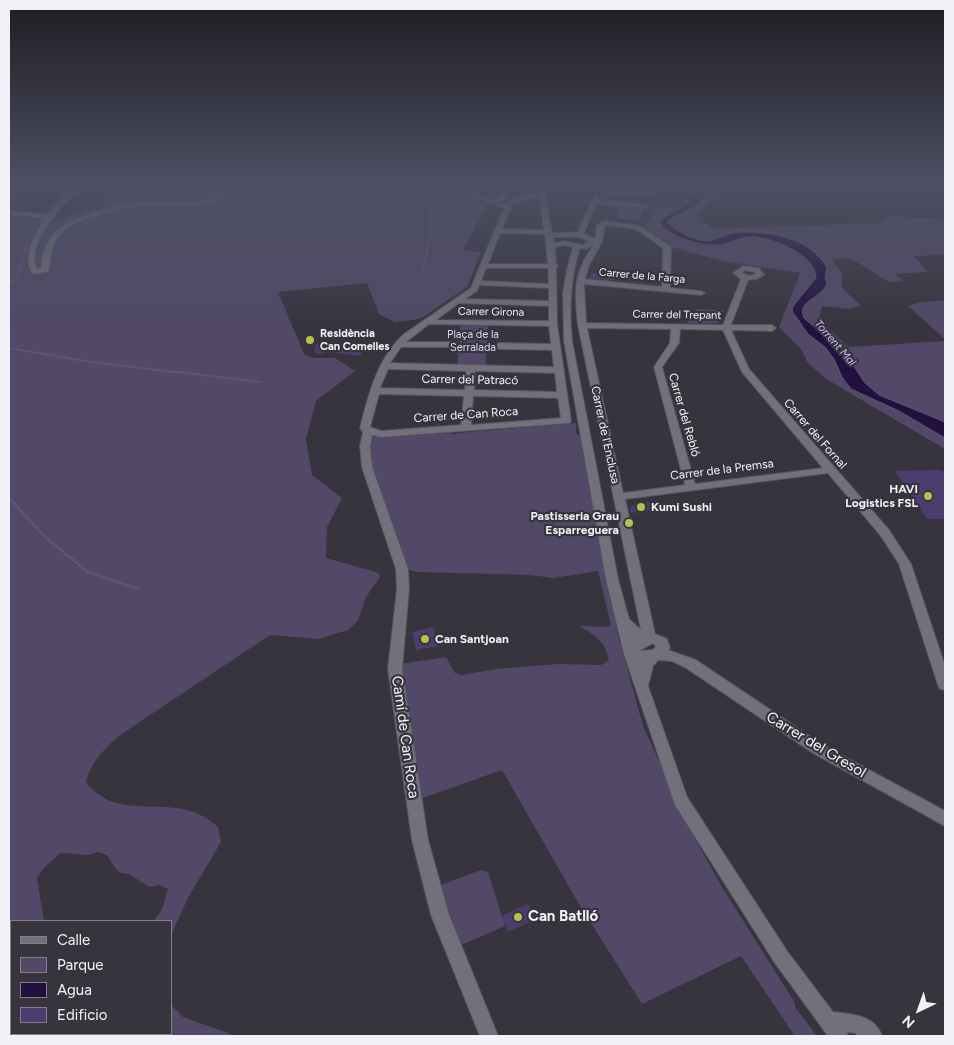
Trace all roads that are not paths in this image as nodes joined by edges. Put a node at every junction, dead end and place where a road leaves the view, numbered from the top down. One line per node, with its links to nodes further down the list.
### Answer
1 (549, 233): 10 (street)
2 (39, 234): 3 (street)
3 (58, 234)
4 (497, 234): 12 (street)
5 (552, 234): 9 (street)
6 (580, 234): 9 (street)
7 (648, 234): 18 (street)
8 (601, 235): 9 (street); 11 (street, Carrer de l'Enclusa)
9 (577, 241): 10 (street); 11 (street); 43 (street)
10 (551, 246): 13 (street)
11 (596, 250): 15 (street, Carrer de l'Enclusa)
12 (485, 266): 13 (street); 16 (street)
13 (554, 266): 17 (street)
14 (746, 277): 26 (street)
15 (581, 281): 18 (street, Carrer de la Farga); 24 (street, Carrer de l'Enclusa)
16 (478, 283): 17 (street); 20 (street)
17 (552, 286): 21 (street)
18 (666, 289): 19 (street, Carrer de la Farga)
19 (701, 293)
20 (461, 301): 21 (street); 22 (street)
21 (552, 304): 23 (street)
22 (429, 322): 23 (street, Carrer Girona); 28 (street)
23 (553, 324): 31 (street)
24 (582, 324): 25 (street, Carrer del Trepant); 42 (street, Carrer de l'Enclusa)
25 (675, 326): 26 (street, Carrer del Trepant); 41 (street, Carrer del Rebló)
26 (726, 327): 27 (street, Carrer del Trepant); 40 (street, Carrer del Fornal)
27 (772, 328)
28 (398, 344): 29 (street); 32 (street, Camí de Can Roca)
29 (450, 345)
30 (499, 346): 31 (street)
31 (556, 347): 34 (street)
32 (385, 366): 33 (street); 35 (street, Camí de Can Roca)
33 (471, 368): 34 (street); 36 (street)
34 (560, 370): 37 (street)
35 (376, 391): 36 (street, Carrer del Patracó); 39 (street, Camí de Can Roca)
36 (469, 392): 37 (street, Carrer del Patracó); 38 (street)
37 (563, 395): 38 (street, Carrer de Can Roca)
38 (466, 428): 39 (street, Carrer de Can Roca)
39 (368, 431): 53 (street, Camí de Can Roca)
40 (829, 470): 41 (street, Carrer de la Premsa); 49 (street, Carrer del Fornal)
41 (692, 488): 42 (street, Carrer de la Premsa)
42 (618, 497): 44 (street, Carrer de l'Enclusa)
43 (624, 622): 44 (street); 46 (street)
44 (649, 638): 45 (street); 46 (street)
45 (662, 643): 47 (street); 48 (street)
46 (632, 654): 47 (street); 50 (street)
47 (655, 655): 48 (street); 50 (street)
48 (691, 664): 51 (street, Carrer del Gresol)
49 (945, 684)
50 (642, 686): 52 (street)
51 (945, 819)
52 (827, 1021): 54 (street); 55 (street)
53 (489, 1036)
54 (839, 1036)
55 (873, 1036)

